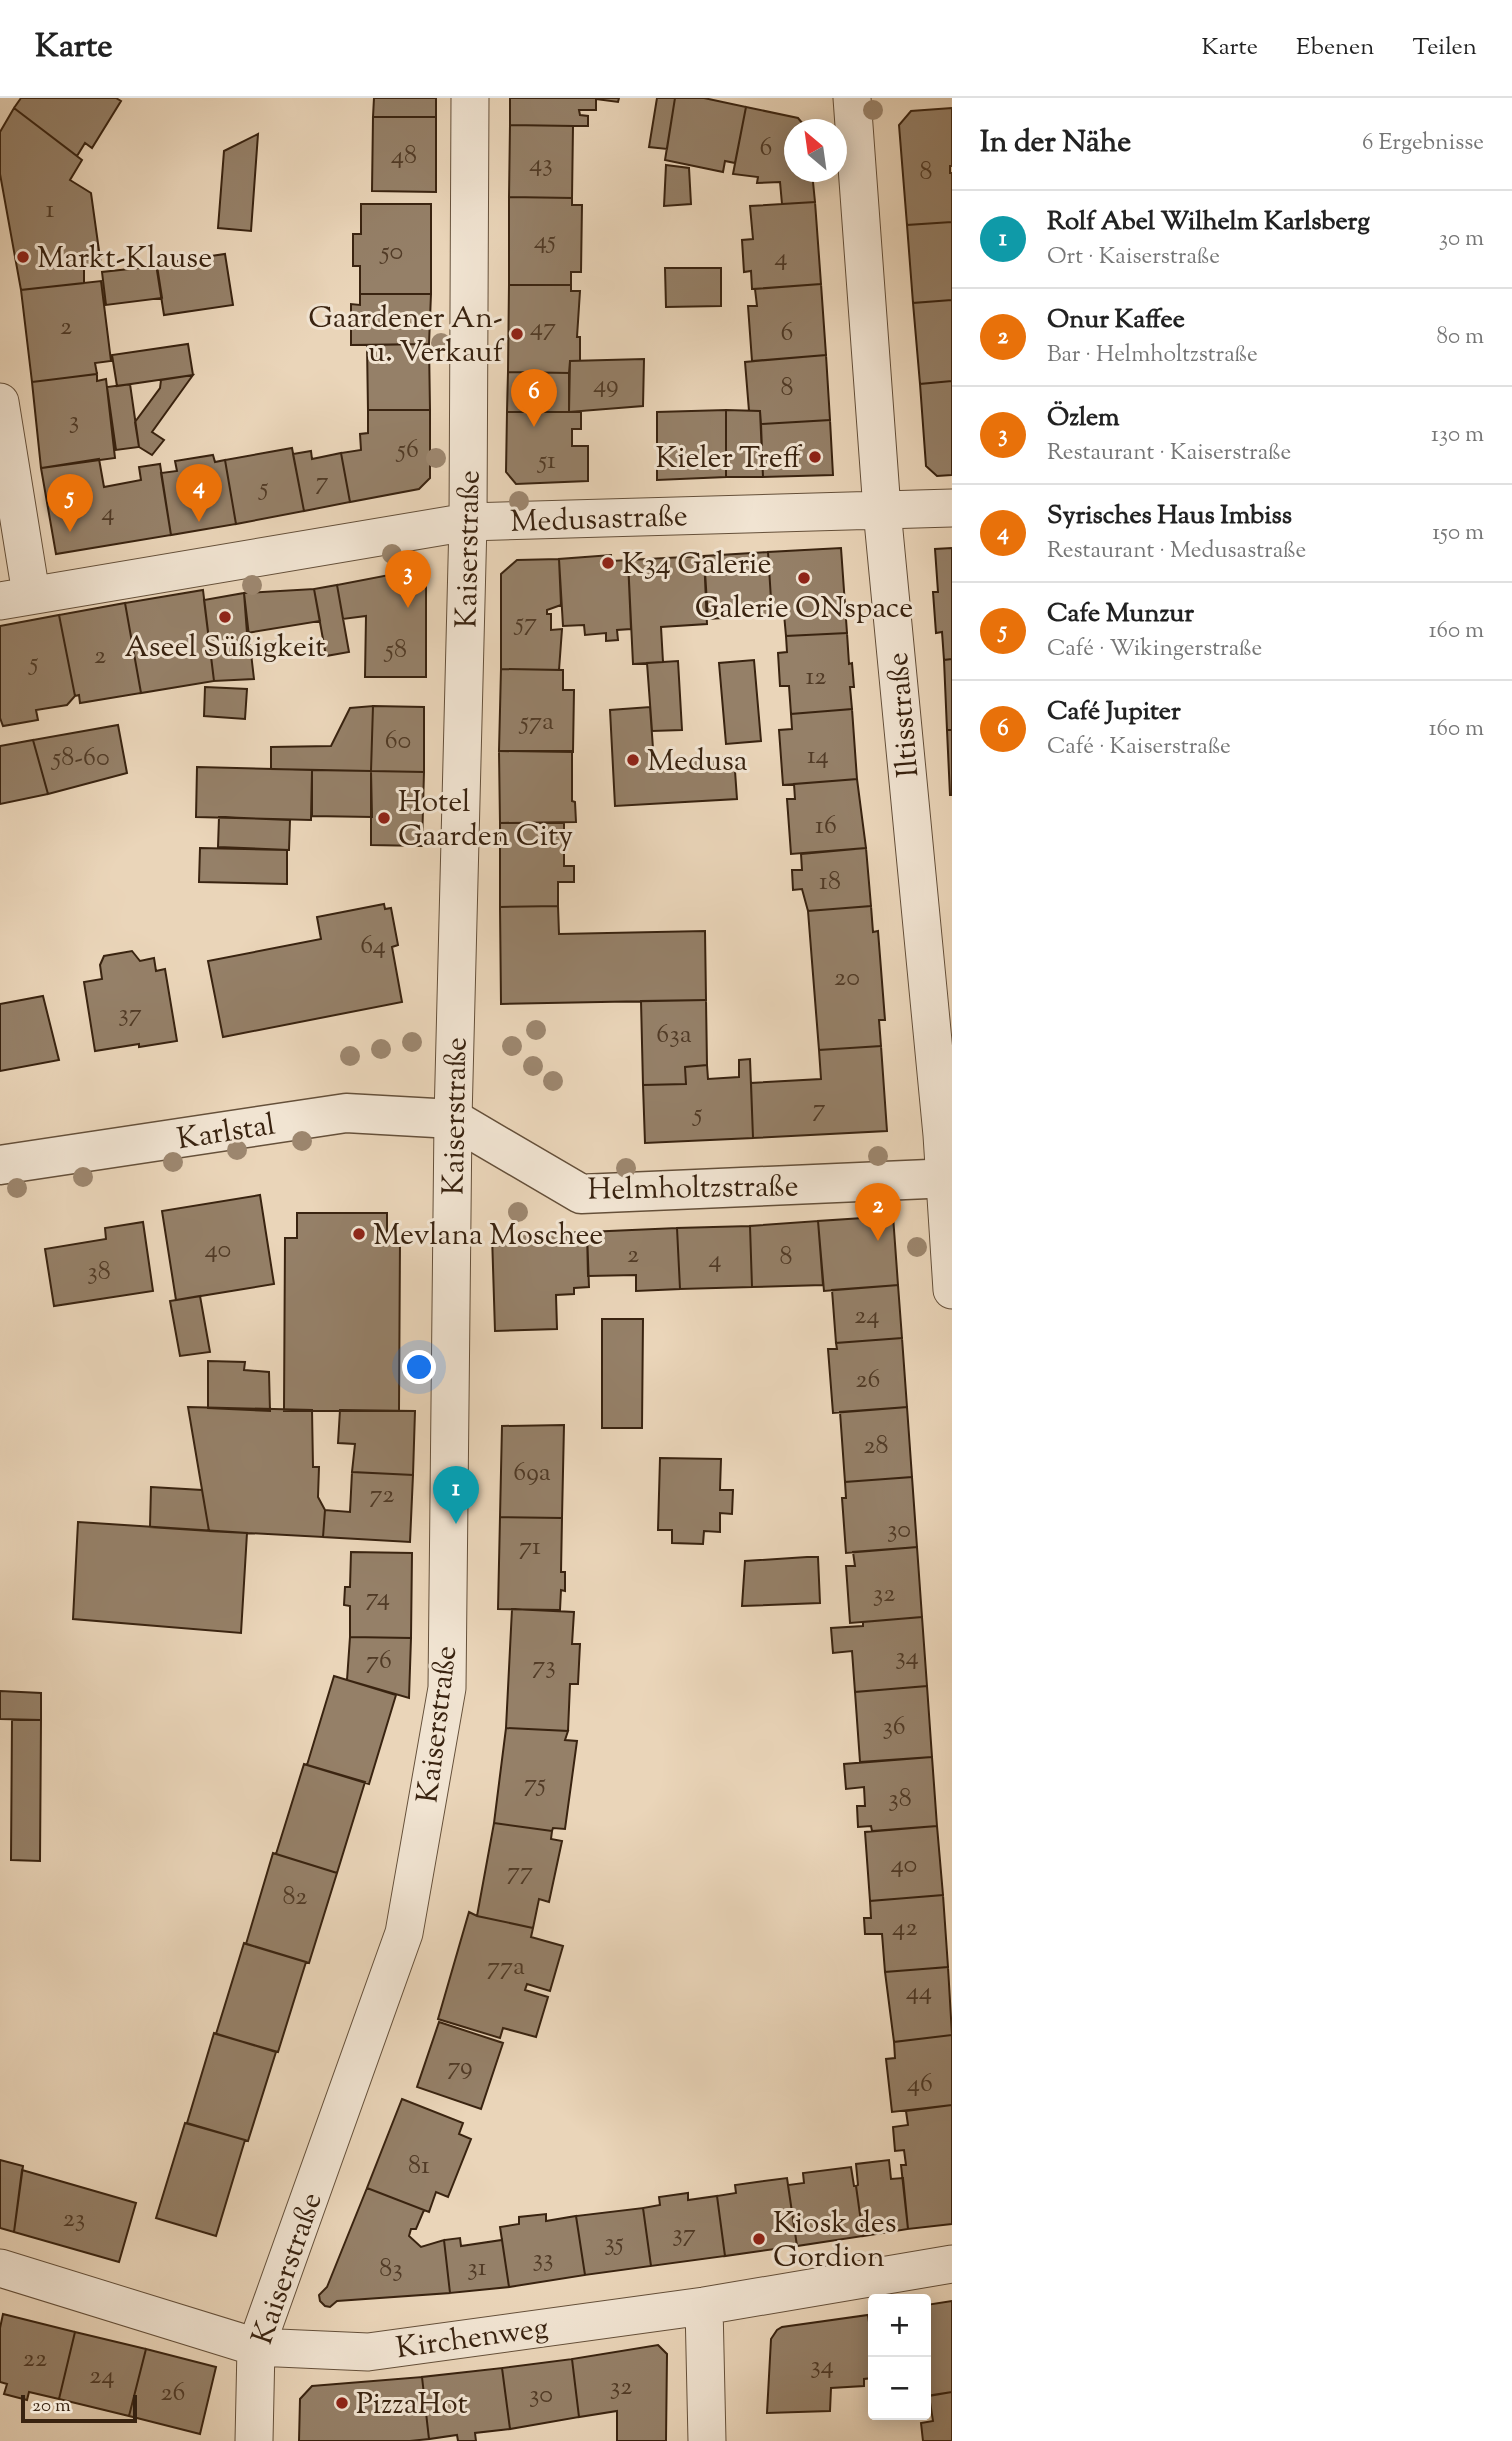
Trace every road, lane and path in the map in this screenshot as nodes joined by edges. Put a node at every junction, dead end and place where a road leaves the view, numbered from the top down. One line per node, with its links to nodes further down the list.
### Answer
1 (470, 98): 6 (street, Kaiserstraße)
2 (852, 98): 5 (street, Iltisstraße)
3 (0, 402): 7 (street)
4 (952, 508): 5 (street, Medusastraße)
5 (882, 510): 6 (street, Medusastraße); 10 (street, Iltisstraße)
6 (468, 522): 7 (street, Medusastraße); 8 (street, Kaiserstraße)
7 (15, 597)
8 (453, 1119): 9 (street, Karlstal); 10 (street, Helmholtzstraße); 15 (street, Kaiserstraße)
9 (0, 1165)
10 (948, 1178): 11 (street, Iltisstraße)
11 (952, 1290)
12 (952, 2264): 14 (street, Kirchenweg)
13 (0, 2268): 15 (street, Kirchenweg)
14 (704, 2306): 15 (street, Kirchenweg); 17 (street)
15 (256, 2347): 16 (street, Kaiserstraße)
16 (254, 2441)
17 (707, 2441)

